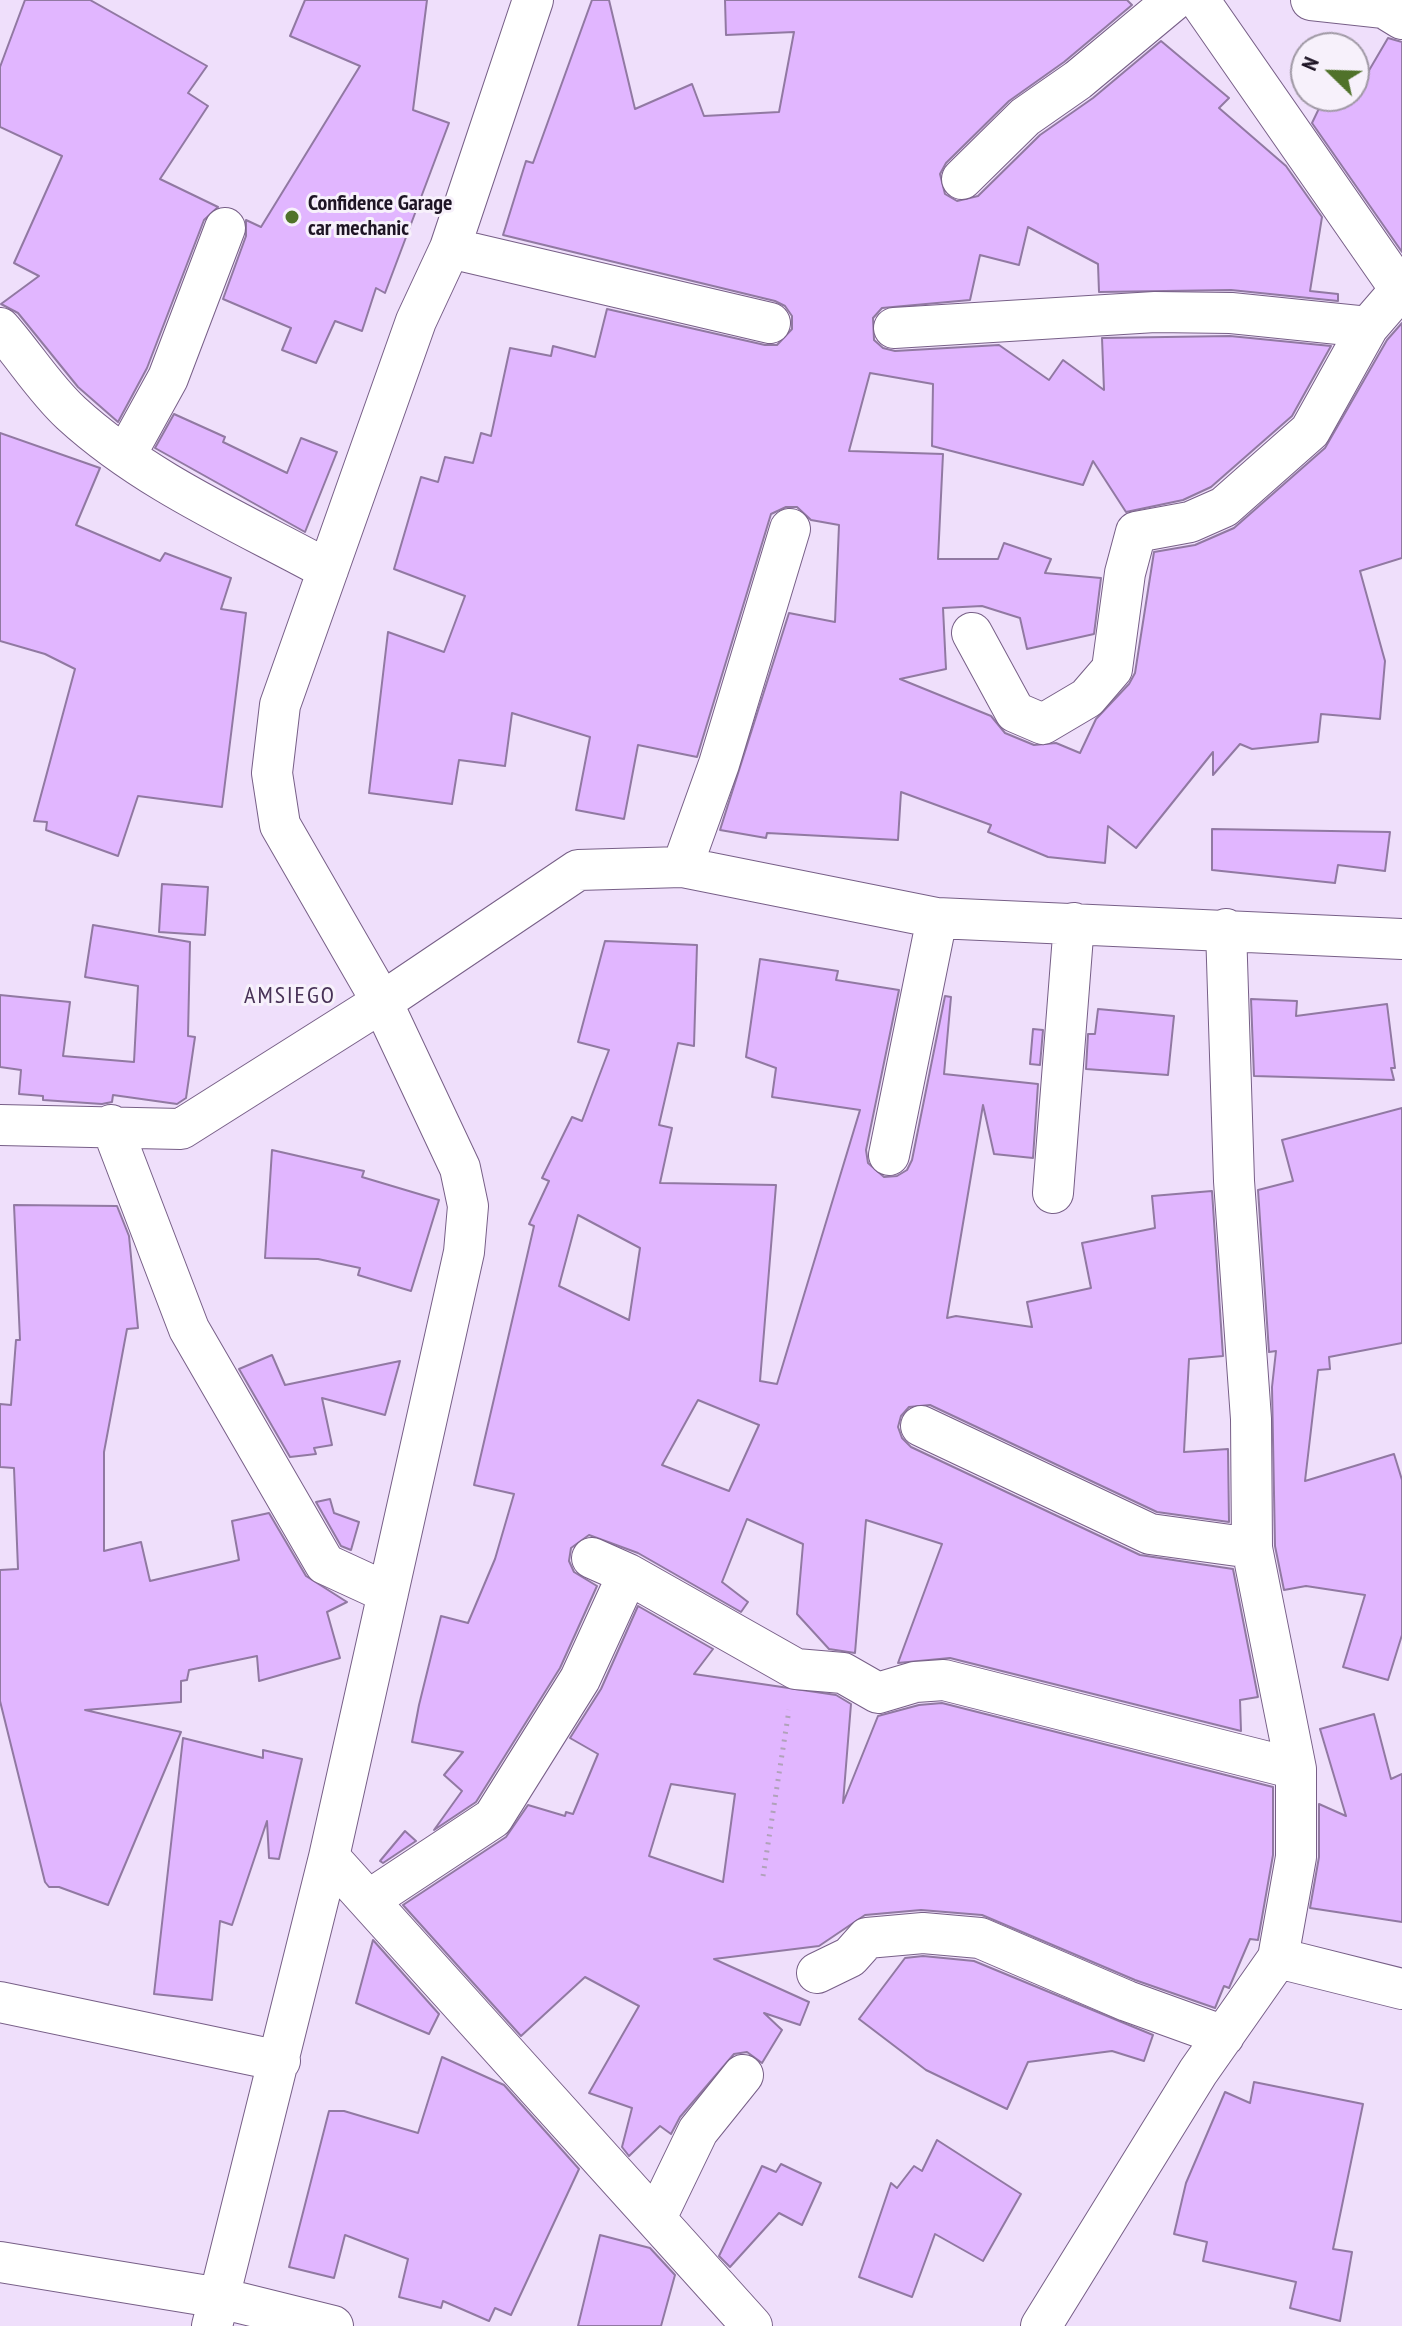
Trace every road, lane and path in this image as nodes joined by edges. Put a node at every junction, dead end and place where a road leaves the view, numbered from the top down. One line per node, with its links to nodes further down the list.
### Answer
1 (533, 0): 8 (street)
2 (1174, 0): 6 (street)
3 (1199, 0): 9 (street)
4 (1311, 0): 5 (street)
5 (1402, 19)
6 (962, 179)
7 (225, 228): 14 (street)
8 (450, 248): 10 (street); 16 (street)
9 (1401, 291): 11 (street)
10 (770, 323)
11 (1368, 327): 13 (street); 17 (street)
12 (0, 328): 14 (street)
13 (894, 328)
14 (125, 456): 16 (street)
15 (790, 529): 18 (street)
16 (328, 570): 23 (street)
17 (972, 633)
18 (682, 867): 19 (street); 23 (street)
19 (937, 918): 20 (street); 26 (street)
20 (1074, 923): 21 (street); 27 (street)
21 (1226, 929): 22 (street); 29 (street)
22 (1402, 939)
23 (382, 1002): 25 (street); 32 (street)
24 (0, 1125): 25 (street)
25 (111, 1125): 32 (street)
26 (889, 1155)
27 (1053, 1193)
28 (921, 1426): 29 (street)
29 (1252, 1548): 34 (street)
30 (592, 1558): 31 (street)
31 (628, 1574): 33 (street); 37 (street)
32 (388, 1593): 35 (street)
33 (796, 1669): 34 (street); 36 (path)
34 (1296, 1769): 38 (street)
35 (329, 1857): 37 (street); 43 (street)
36 (763, 1876)
37 (369, 1900): 45 (street)
38 (1278, 1958): 40 (street); 42 (street)
39 (817, 1973): 42 (street)
40 (1402, 1989)
41 (0, 2002): 43 (street)
42 (1224, 2036): 50 (street)
43 (280, 2061): 47 (street)
44 (743, 2075): 45 (street)
45 (657, 2216): 49 (street)
46 (0, 2262): 47 (street)
47 (216, 2312): 48 (street)
48 (333, 2326)
49 (752, 2326)
50 (1041, 2326)

